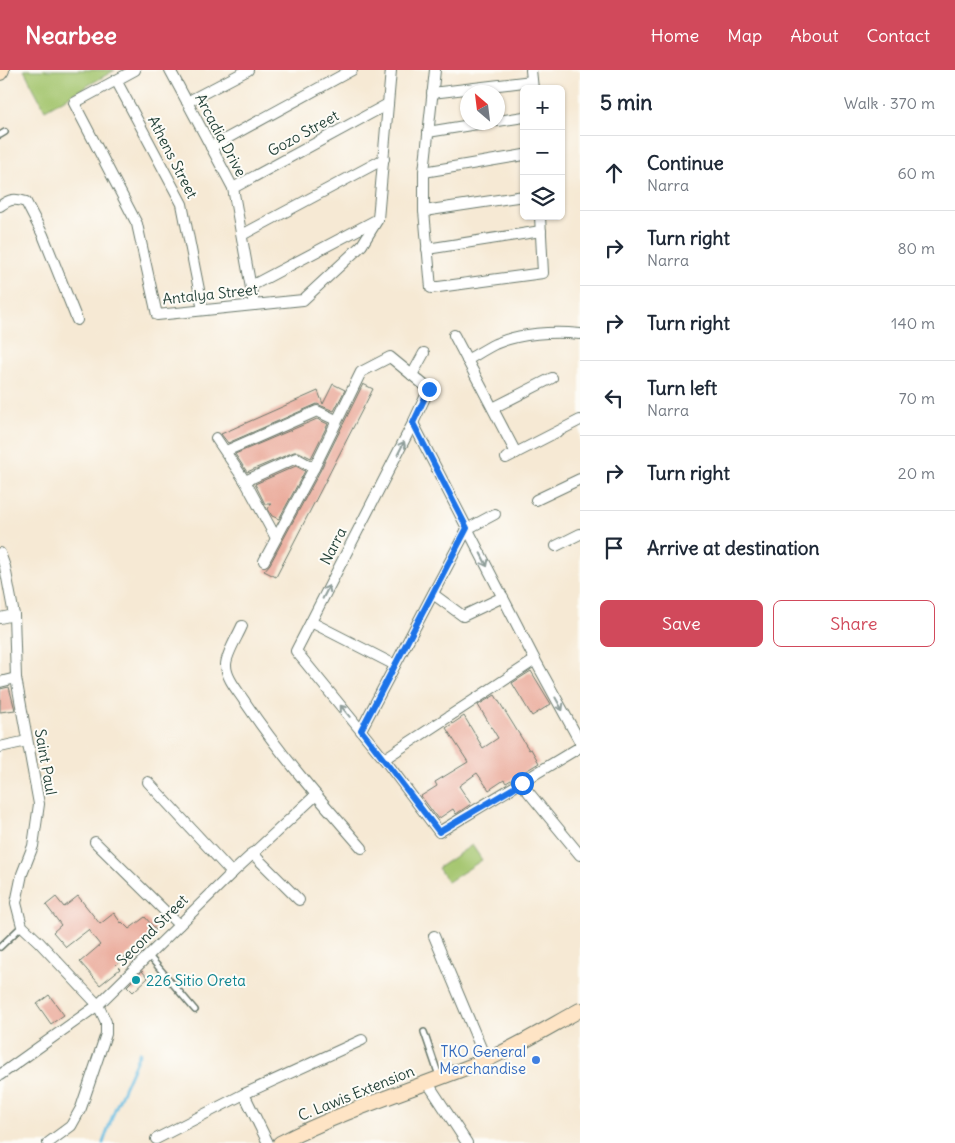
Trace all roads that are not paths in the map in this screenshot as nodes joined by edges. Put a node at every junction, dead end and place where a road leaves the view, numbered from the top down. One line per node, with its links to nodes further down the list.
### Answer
1 (135, 70): 8 (street, Antalya Street)
2 (170, 70): 11 (street, Arcadia Drive)
3 (248, 70): 7 (street)
4 (352, 70): 17 (street)
5 (391, 70): 12 (street, Antalya Street)
6 (435, 70): 10 (street)
7 (233, 74): 11 (street)
8 (116, 80): 32 (street, Athens Street); 32 (street, Antalya Street)
9 (532, 80): 10 (street)
10 (432, 93): 16 (street)
11 (187, 102): 17 (street, Arcadia Drive)
12 (388, 104): 19 (street, Antalya Street); 21 (street, Gozo Street)
13 (520, 118): 14 (street)
14 (505, 120)
15 (460, 127): 16 (street)
16 (428, 132): 20 (street)
17 (211, 147): 21 (street, Arcadia Drive)
18 (520, 156): 20 (street)
19 (384, 159): 25 (street, Antalya Street); 28 (street)
20 (424, 172): 24 (street)
21 (233, 188): 28 (street, Arcadia Drive)
22 (520, 197): 24 (street)
23 (0, 206): 33 (street)
24 (424, 211): 29 (street)
25 (378, 219): 30 (street); 31 (street, Antalya Street)
26 (540, 220): 27 (street)
27 (541, 231): 29 (street); 29 (street)
28 (242, 236): 30 (street, Arcadia Drive)
29 (427, 249)
30 (251, 286): 31 (street, Arcadia Drive)
31 (254, 305): 32 (street, Antalya Street)
32 (203, 310)
33 (77, 320)
34 (580, 334): 37 (street)
35 (454, 335): 37 (street)
36 (424, 353): 38 (street)
37 (467, 360): 40 (street)
38 (412, 375): 41 (street); 43 (street, Narra)
39 (552, 378): 40 (street)
40 (493, 408): 46 (street)
41 (336, 420): 45 (street); 48 (street)
42 (580, 420): 46 (street)
43 (413, 423): 53 (street); 63 (street, Narra, one-way to 43)
44 (216, 438): 45 (street)
45 (226, 451): 50 (street)
46 (516, 453): 47 (street)
47 (506, 458)
48 (314, 468): 50 (street); 55 (street)
49 (580, 479): 51 (street)
50 (245, 482): 55 (street)
51 (536, 500)
52 (495, 514): 53 (street)
53 (467, 528): 59 (street); 60 (street, one-way to 60)
54 (580, 534): 56 (street)
55 (276, 538): 58 (street)
56 (556, 546)
57 (0, 554): 61 (street, Saint Paul)
58 (264, 561)
59 (433, 594): 60 (street); 66 (street)
60 (502, 597): 65 (street)
61 (14, 615): 62 (street); 67 (street, Saint Paul)
62 (0, 618)
63 (311, 622): 66 (street); 69 (street, Narra, one-way to 63)
64 (242, 626): 77 (street)
65 (535, 660): 71 (street, one-way to 71); 74 (street)
66 (395, 665): 69 (street)
67 (16, 678): 68 (street); 70 (street, Saint Paul)
68 (0, 682)
69 (361, 730): 74 (street, Narra)
70 (26, 741): 73 (street); 85 (street, Saint Paul)
71 (580, 742)
72 (580, 747): 76 (street, Narra)
73 (0, 748)
74 (384, 759): 76 (street, Narra)
75 (148, 782): 82 (street)
76 (522, 783): 81 (street)
77 (316, 795): 79 (street); 80 (street, Second Street)
78 (95, 842): 84 (street)
79 (362, 848)
80 (252, 853): 82 (street, Second Street); 83 (street)
81 (580, 854)
82 (232, 873): 84 (street, Second Street)
83 (299, 900)
84 (179, 925): 88 (street, Second Street)
85 (22, 926): 87 (lane); 89 (street)
86 (434, 936): 94 (street)
87 (0, 947)
88 (148, 955): 89 (street, Second Street); 90 (lane)
89 (98, 1005): 95 (street, Second Street); 99 (street)
90 (195, 1010)
91 (580, 1010): 94 (street, C. Lawis Extension)
92 (424, 1032): 96 (lane)
93 (362, 1040): 97 (street)
94 (486, 1060): 96 (street, C. Lawis Extension)
95 (0, 1075)
96 (433, 1079): 101 (street, C. Lawis Extension); 102 (street)
97 (244, 1094): 98 (street); 100 (street)
98 (156, 1139)
99 (48, 1143)
100 (268, 1143)
101 (280, 1143)
102 (467, 1143)

